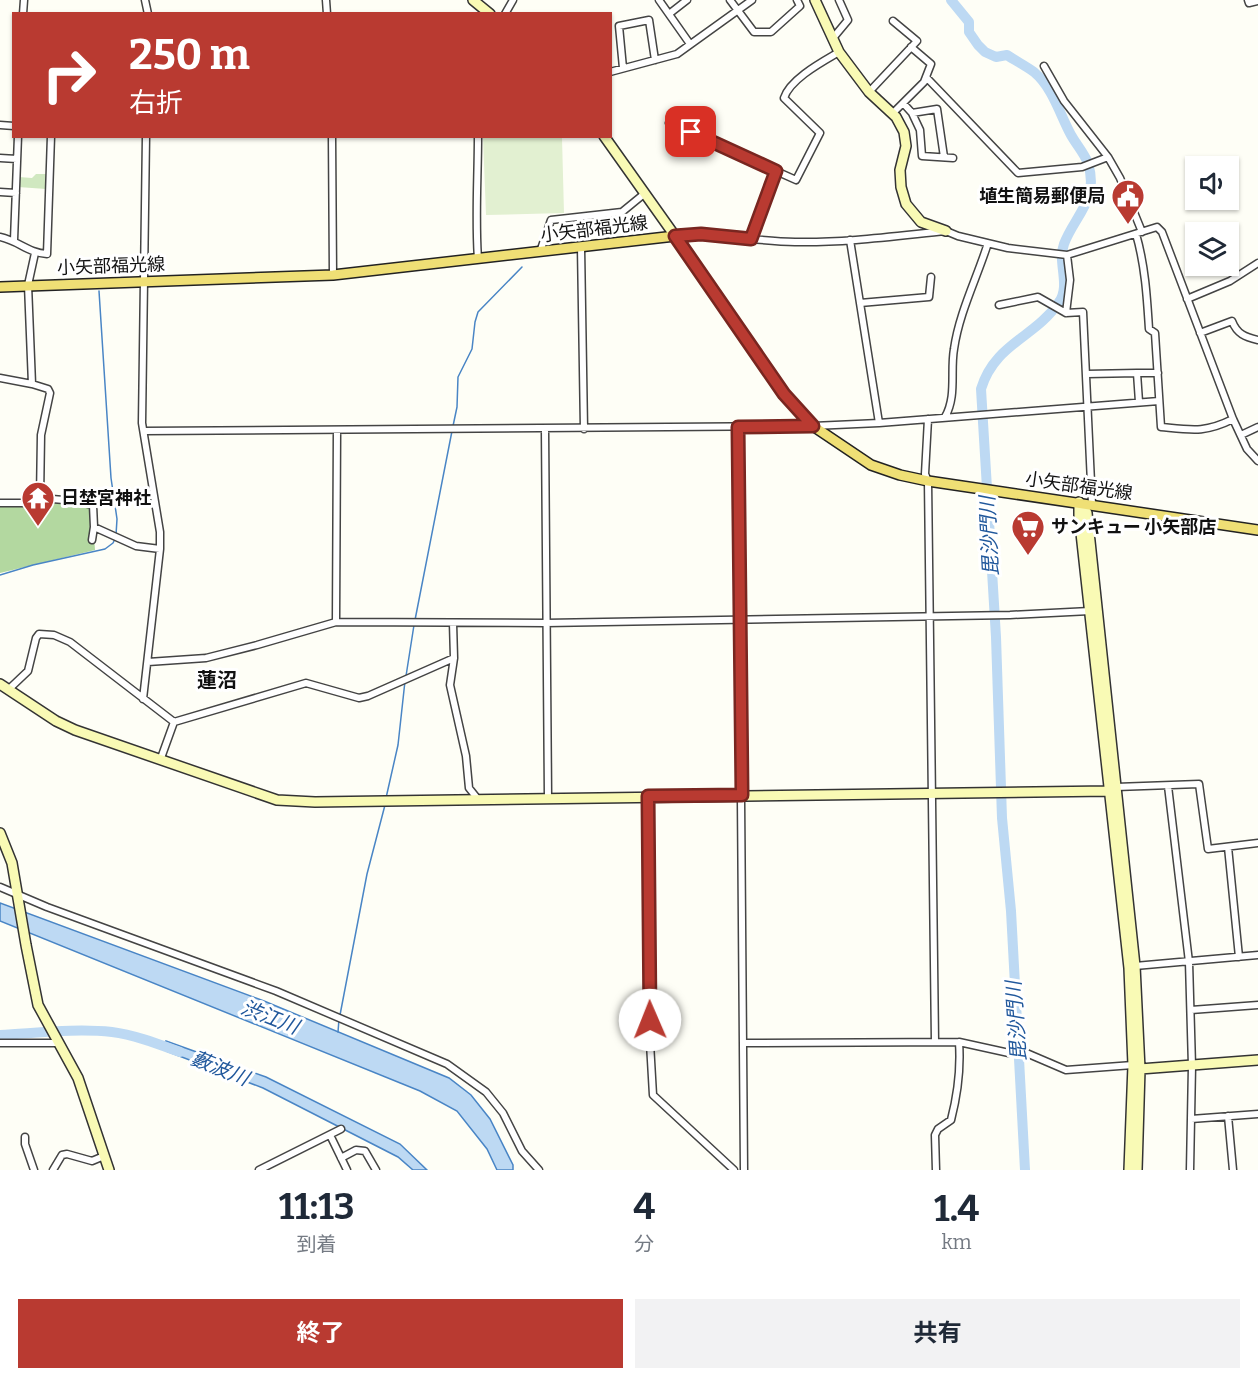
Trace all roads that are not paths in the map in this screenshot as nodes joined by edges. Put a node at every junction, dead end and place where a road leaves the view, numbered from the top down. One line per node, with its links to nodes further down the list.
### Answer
1 (473, 0): 12 (street)
2 (659, 0): 13 (street)
3 (687, 0): 13 (street)
4 (730, 0): 11 (street)
5 (752, 0): 11 (street)
6 (796, 0): 11 (street)
7 (814, 0): 15 (street)
8 (839, 0): 15 (street)
9 (1248, 0): 10 (street)
10 (1258, 1)
11 (738, 10): 16 (street)
12 (488, 12)
13 (669, 14): 16 (street)
14 (893, 21): 17 (street)
15 (833, 38): 18 (street)
16 (690, 44): 19 (street)
17 (911, 47): 23 (street); 24 (street)
18 (839, 52): 24 (street); 40 (street)
19 (655, 60): 21 (street); 21 (street)
20 (1044, 66): 36 (street)
21 (623, 68): 22 (street)
22 (612, 71)
23 (926, 77): 25 (street); 36 (street)
24 (869, 92): 27 (street)
25 (903, 103): 26 (street); 27 (street)
26 (912, 113): 35 (street); 35 (street)
27 (892, 114): 44 (street)
28 (669, 123): 40 (street)
29 (18, 138): 39 (street)
30 (51, 138): 54 (street)
31 (146, 138): 60 (street)
32 (332, 138): 58 (street)
33 (478, 138): 56 (street)
34 (605, 138): 43 (street)
35 (944, 157): 38 (street)
36 (1108, 157): 45 (street)
37 (0, 158): 39 (street)
38 (953, 158)
39 (17, 159): 42 (street)
40 (776, 171): 48 (street)
41 (0, 192): 42 (street)
42 (16, 193): 49 (street)
43 (644, 194): 46 (street); 53 (street)
44 (946, 231): 50 (street); 51 (street)
45 (1139, 233): 55 (street); 63 (street); 70 (street)
46 (675, 236): 48 (street); 52 (main road, 小矢部福光線); 81 (main road, 小矢部福光線)
47 (0, 237): 49 (street)
48 (751, 239): 50 (street)
49 (14, 240): 54 (street)
50 (850, 240): 64 (street)
51 (988, 243): 55 (street); 77 (street)
52 (581, 247): 53 (main road, 小矢部福光線); 85 (street)
53 (540, 252): 56 (main road, 小矢部福光線)
54 (35, 253): 61 (street)
55 (1067, 255): 66 (street)
56 (478, 259): 58 (main road, 小矢部福光線)
57 (1257, 266): 63 (street)
58 (333, 275): 60 (main road, 小矢部福光線)
59 (932, 276): 64 (street)
60 (144, 282): 61 (main road, 小矢部福光線); 87 (street)
61 (28, 285): 62 (main road, 小矢部福光線); 73 (street)
62 (0, 287)
63 (1187, 299): 67 (street)
64 (860, 303): 80 (street)
65 (999, 305): 66 (street)
66 (1066, 313): 71 (street)
67 (1200, 333): 68 (street); 79 (street)
68 (1258, 340)
69 (1137, 373): 70 (street); 71 (street); 75 (street)
70 (1158, 373): 74 (street)
71 (1087, 374): 76 (street)
72 (0, 378): 73 (street)
73 (32, 384): 91 (street)
74 (1159, 401): 75 (street); 79 (street)
75 (1139, 402): 76 (street)
76 (1088, 405): 77 (street); 94 (street)
77 (945, 417): 78 (street)
78 (928, 419): 80 (street); 90 (street)
79 (1233, 420): 88 (street)
80 (879, 423): 81 (street)
81 (813, 426): 82 (street); 90 (main road, 小矢部福光線)
82 (738, 427): 85 (street); 101 (street)
83 (1258, 427): 88 (street)
84 (545, 429): 85 (street); 86 (street); 104 (street)
85 (584, 429)
86 (337, 430): 87 (street); 102 (street)
87 (144, 431): 98 (street)
88 (1240, 435): 89 (street)
89 (1258, 461)
90 (928, 481): 92 (main road, 小矢部福光線); 100 (street)
91 (40, 498): 93 (street); 95 (street)
92 (1079, 502): 94 (main road, 小矢部福光線); 99 (street); 112 (street)
93 (0, 503)
94 (1092, 504): 96 (main road, 小矢部福光線)
95 (94, 527): 97 (street); 98 (street)
96 (1258, 530)
97 (92, 540)
98 (160, 549): 106 (street)
99 (1090, 610): 100 (street); 112 (street)
100 (930, 616): 101 (street); 113 (street)
101 (740, 619): 104 (street); 114 (street)
102 (336, 622): 103 (street); 106 (street)
103 (453, 623): 104 (street); 105 (street)
104 (546, 623): 116 (street)
105 (454, 658): 109 (street); 117 (street)
106 (148, 662): 108 (street)
107 (4, 687): 108 (street); 110 (street)
108 (142, 699): 109 (street)
109 (174, 722): 110 (street)
110 (161, 758): 117 (street)
111 (1168, 786): 112 (street); 120 (street); 125 (street)
112 (1112, 789): 113 (street); 126 (street); 136 (street)
113 (932, 794): 114 (street); 130 (street)
114 (742, 795): 115 (street); 133 (street)
115 (648, 796): 116 (street); 152 (street)
116 (548, 797): 117 (street)
117 (477, 798)
118 (0, 832): 122 (street)
119 (1258, 843): 120 (street)
120 (1228, 847): 124 (street)
121 (0, 886): 122 (street)
122 (17, 896): 129 (street); 151 (street)
123 (1258, 955): 124 (street)
124 (1239, 957): 125 (street)
125 (1189, 962): 126 (street); 128 (street)
126 (1135, 966): 136 (street)
127 (1258, 1005): 128 (street)
128 (1191, 1010): 135 (street)
129 (58, 1041): 132 (street); 143 (street)
130 (935, 1042): 131 (street); 133 (street)
131 (959, 1042): 136 (street); 154 (street)
132 (0, 1043)
133 (744, 1043): 153 (street)
134 (1258, 1060): 135 (street)
135 (1192, 1066): 136 (street); 139 (street)
136 (1137, 1067): 155 (street); 156 (street)
137 (1258, 1114): 138 (street)
138 (1228, 1116): 139 (street); 158 (street)
139 (1191, 1119): 157 (street)
140 (341, 1129): 141 (street)
141 (330, 1135): 144 (street); 148 (street)
142 (25, 1137): 145 (street)
143 (104, 1156): 146 (street); 147 (street)
144 (341, 1158): 149 (street); 150 (street)
145 (34, 1170)
146 (53, 1170)
147 (109, 1170)
148 (259, 1170)
149 (347, 1170)
150 (376, 1170)
151 (539, 1170)
152 (734, 1170)
153 (744, 1170)
154 (936, 1170)
155 (1129, 1170)
156 (1137, 1170)
157 (1190, 1170)
158 (1233, 1170)

